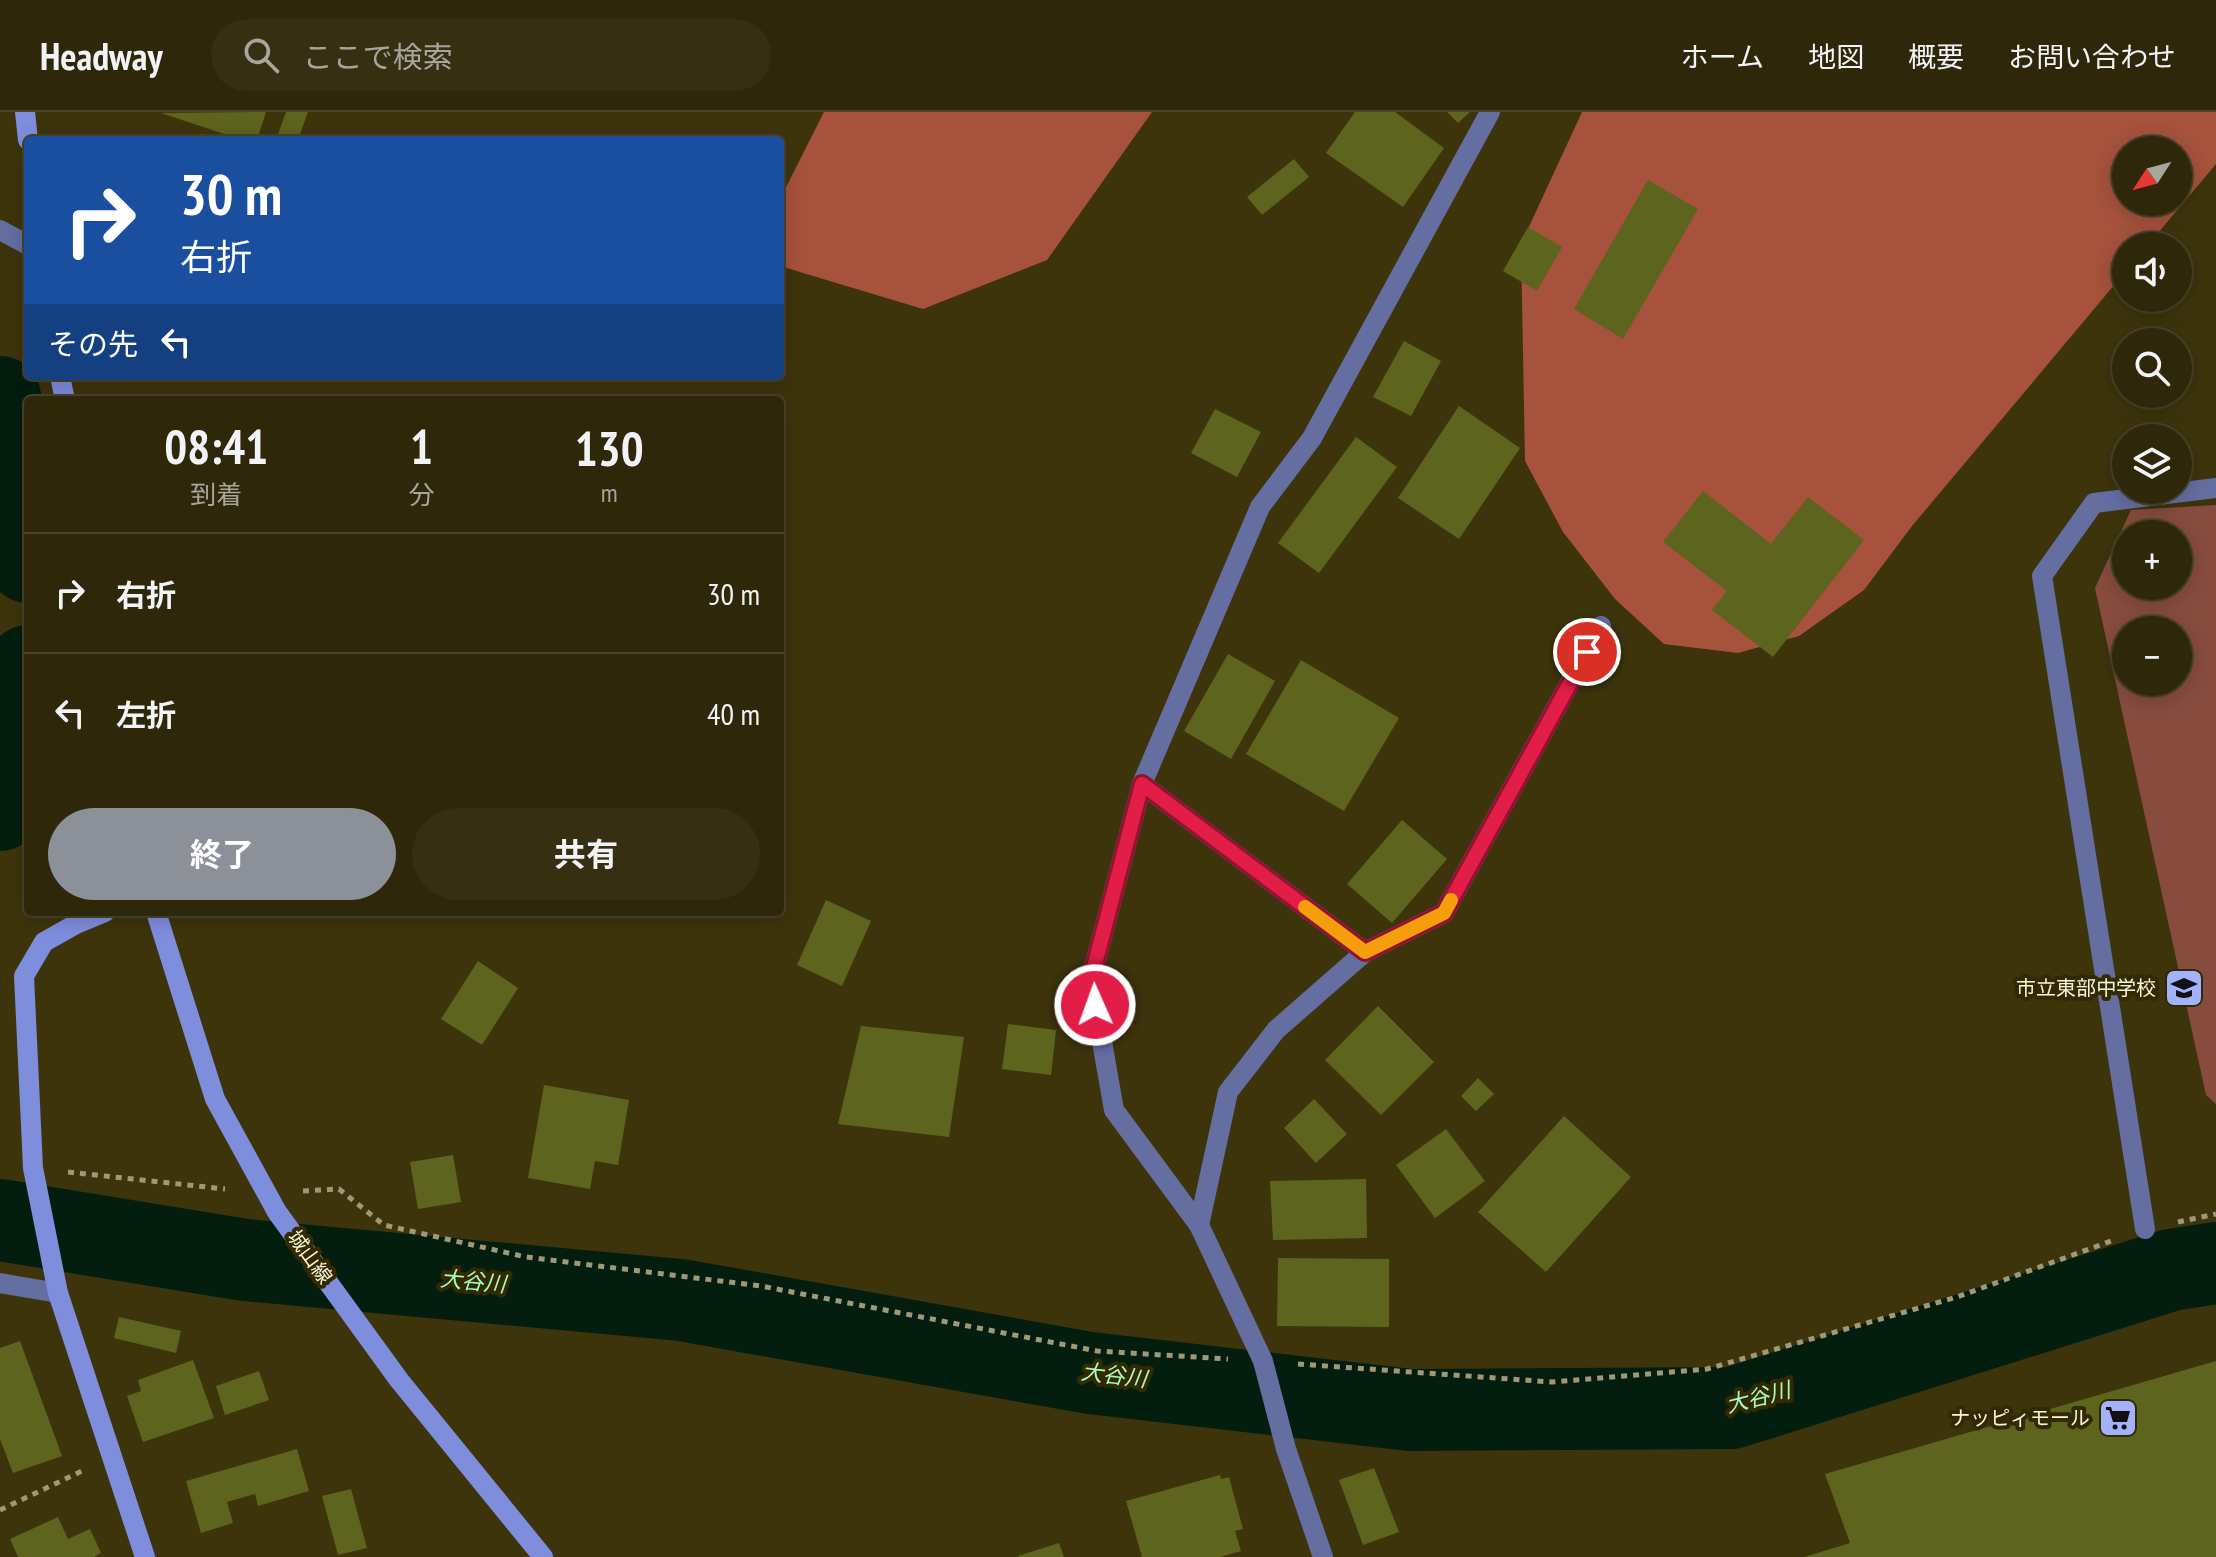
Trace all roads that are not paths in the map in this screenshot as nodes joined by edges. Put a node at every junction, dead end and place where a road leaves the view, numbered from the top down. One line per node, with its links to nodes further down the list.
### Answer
1 (1490, 112): 8 (street)
2 (26, 113): 3 (main road)
3 (28, 136)
4 (0, 230): 5 (street)
5 (24, 243)
6 (2216, 488): 13 (street)
7 (1601, 626): 11 (street)
8 (1142, 784): 11 (street); 12 (street)
9 (95, 916): 15 (main road)
10 (157, 916): 17 (main road, 城山線)
11 (1365, 952): 12 (street)
12 (1199, 1225): 18 (street)
13 (2145, 1229)
14 (0, 1283): 15 (street)
15 (58, 1293): 16 (main road)
16 (145, 1557)
17 (543, 1557)
18 (1323, 1557)

